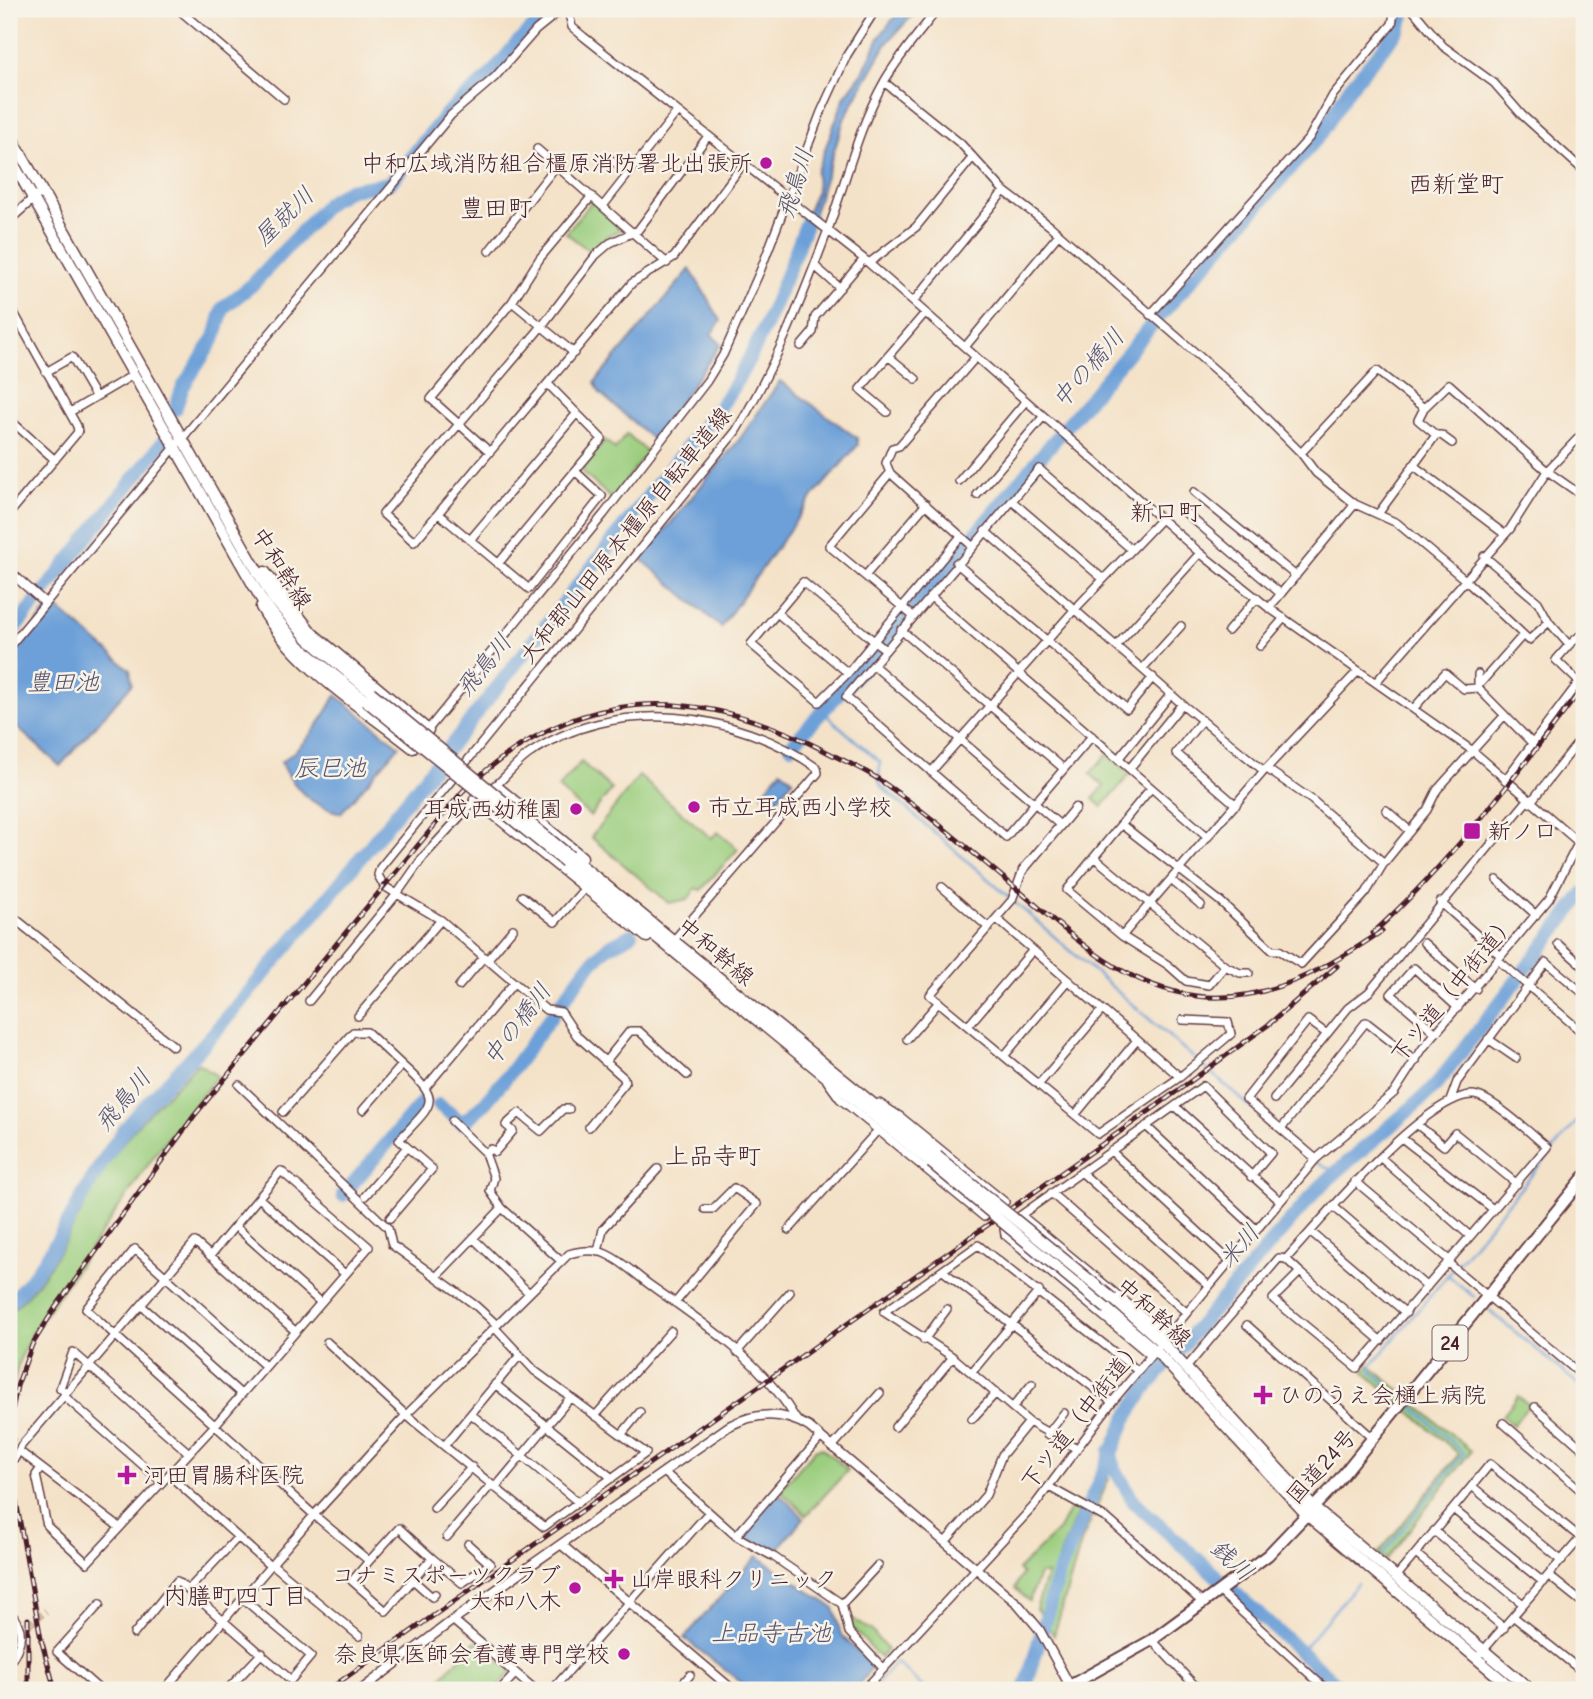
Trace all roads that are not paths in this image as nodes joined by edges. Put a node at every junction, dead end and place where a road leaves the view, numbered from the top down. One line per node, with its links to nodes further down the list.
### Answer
1 (178, 9): 9 (street)
2 (562, 9): 62 (street)
3 (568, 9): 10 (street)
4 (876, 9): 25 (street)
5 (938, 9): 8 (street, 大和郡山田原本橿原自転車道線)
6 (1395, 9): 40 (street)
7 (1412, 9): 19 (street)
8 (884, 82): 15 (street); 28 (street, 大和郡山田原本橿原自転車道線)
9 (284, 99)
10 (677, 112): 12 (street); 20 (street)
11 (9, 133): 21 (main road, 中和幹線)
12 (708, 136): 17 (street); 29 (street)
13 (537, 149): 18 (street)
14 (9, 156): 24 (main road, 中和幹線)
15 (973, 158): 22 (street); 32 (street)
16 (610, 159): 20 (street)
17 (743, 164): 25 (street); 33 (street)
18 (557, 165): 23 (street); 31 (street)
19 (1584, 171)
20 (630, 173): 26 (street)
21 (42, 191): 24 (street); 62 (main road, 中和幹線)
22 (1004, 191): 30 (street); 37 (street)
23 (592, 197): 26 (street); 36 (street)
24 (32, 198): 27 (street); 48 (main road, 中和幹線)
25 (790, 198): 28 (street); 138 (street)
26 (603, 206): 29 (street)
27 (9, 220)
28 (825, 228): 32 (street); 149 (street, 大和郡山田原本橿原自転車道線)
29 (633, 233): 33 (street); 41 (street)
30 (1059, 234): 40 (street); 43 (street)
31 (489, 251)
32 (866, 261): 35 (street); 37 (street)
33 (667, 263): 44 (street)
34 (816, 267): 35 (street)
35 (840, 288): 42 (street)
36 (512, 302): 41 (street); 59 (street)
37 (913, 302): 39 (street)
38 (9, 306): 47 (street)
39 (925, 313): 43 (street); 45 (street)
40 (1150, 315): 66 (street)
41 (542, 326): 44 (street); 59 (street)
42 (801, 346)
43 (965, 347): 46 (street)
44 (574, 353): 50 (street)
45 (888, 356): 49 (street); 55 (street)
46 (976, 357): 52 (street); 71 (street)
47 (46, 372): 51 (street); 54 (street)
48 (133, 375): 51 (street); 64 (main road, 中和幹線)
49 (916, 379)
50 (548, 384): 56 (street); 65 (street)
51 (95, 396): 54 (street)
52 (1025, 402): 57 (street); 72 (street)
53 (1424, 408): 61 (street); 66 (street); 70 (street)
54 (70, 412): 67 (street)
55 (887, 412)
56 (577, 413): 69 (street); 86 (street)
57 (1043, 418): 74 (street); 83 (street)
58 (9, 419): 67 (street)
59 (458, 425): 65 (street); 81 (street)
60 (1584, 432): 70 (street)
61 (1436, 435): 63 (street); 68 (street)
62 (182, 438): 64 (street); 92 (main road, 中和幹線)
63 (1452, 443)
64 (174, 447): 88 (main road, 中和幹線); 103 (street)
65 (490, 452): 81 (street)
66 (1301, 453): 78 (street)
67 (55, 460): 80 (street)
68 (1413, 465): 82 (street); 85 (street)
69 (575, 471): 94 (street); 94 (street)
70 (1547, 471): 75 (street); 85 (street)
71 (890, 473): 77 (street); 96 (street)
72 (959, 481)
73 (1194, 492): 97 (street)
74 (977, 495)
75 (1584, 497)
76 (1012, 500): 84 (street); 89 (street); 98 (street)
77 (926, 504): 87 (street); 96 (street)
78 (1355, 504): 82 (street); 97 (street)
79 (1181, 509): 100 (street)
80 (9, 514)
81 (439, 514): 86 (street)
82 (1378, 514): 99 (street)
83 (1160, 520): 89 (street); 90 (street)
84 (985, 531): 87 (street); 105 (street)
85 (1503, 533): 91 (street)
86 (470, 540): 94 (street)
87 (966, 540): 93 (street); 106 (street)
88 (233, 547): 131 (main road, 中和幹線); 144 (main road)
89 (1131, 549): 98 (street)
90 (1200, 553): 102 (street); 117 (street)
91 (1484, 556): 99 (street); 109 (street)
92 (252, 559): 131 (main road, 中和幹線); 138 (main road)
93 (956, 563): 101 (street); 115 (street)
94 (498, 564)
95 (9, 571): 103 (street)
96 (865, 576): 106 (street)
97 (1296, 576): 100 (street)
98 (1103, 579): 105 (street)
99 (1464, 579): 114 (street); 128 (street)
100 (1281, 594): 104 (street)
101 (930, 596): 106 (street); 125 (street)
102 (1257, 598): 104 (street); 112 (street)
103 (44, 602): 120 (street)
104 (1269, 608): 108 (street)
105 (1075, 609): 115 (street); 117 (street)
106 (907, 611): 111 (street); 116 (street)
107 (777, 613): 116 (street); 124 (street); 124 (street)
108 (1283, 618): 119 (street); 123 (street)
109 (1549, 622): 114 (street); 118 (street)
110 (1181, 626): 122 (street)
111 (901, 630): 116 (street); 133 (street)
112 (1228, 631)
113 (1584, 632): 118 (street)
114 (1524, 635): 129 (street)
115 (1048, 641): 125 (street); 127 (street)
116 (880, 645): 121 (street); 124 (street)
117 (1116, 645): 122 (street)
118 (1569, 645): 143 (street)
119 (1260, 646)
120 (9, 647)
121 (873, 665): 142 (street); 151 (street)
122 (1143, 668): 127 (street)
123 (1358, 671): 128 (street); 150 (street)
124 (848, 673)
125 (1019, 673): 133 (street); 141 (street)
126 (1478, 674): 129 (street)
127 (1153, 677): 130 (street)
128 (1376, 682): 134 (street)
129 (1478, 687): 134 (street); 135 (street)
130 (1171, 694): 132 (street); 137 (street)
131 (368, 696): 168 (main road, 中和幹線, bridge)
132 (1182, 704): 136 (street); 139 (street)
133 (989, 707): 142 (street); 147 (street)
134 (1414, 708): 145 (street)
135 (1504, 716): 143 (street); 145 (street)
136 (1202, 720): 150 (street); 158 (street)
137 (1145, 726): 139 (street); 146 (street)
138 (425, 734): 149 (street, bridge)
139 (1155, 735): 148 (street)
140 (1584, 735): 157 (street)
141 (1091, 736): 146 (street); 147 (street)
142 (960, 739): 151 (street); 156 (street)
143 (1534, 744): 152 (street)
144 (413, 748)
145 (1473, 751): 152 (street); 163 (street)
146 (1118, 758): 148 (street)
147 (1063, 768): 156 (street)
148 (1129, 768): 154 (street)
149 (460, 770): 176 (street, 大和郡山田原本橿原自転車道線)
150 (1266, 770): 158 (street); 169 (street)
151 (931, 772): 156 (street)
152 (1505, 780): 157 (street)
153 (496, 786): 155 (street); 188 (main road); 188 (street)
154 (1151, 788): 162 (street); 165 (street)
155 (475, 799): 175 (main road); 176 (street)
156 (1035, 802): 161 (street)
157 (1528, 802): 166 (street); 178 (street)
158 (1236, 805): 165 (street)
159 (1075, 808): 161 (street)
160 (1386, 810): 163 (street)
161 (1060, 825): 170 (street)
162 (1122, 825): 167 (street); 171 (street)
163 (1410, 831): 169 (street)
164 (1584, 832): 166 (street, 下ツ道（中街道）)
165 (1208, 837): 171 (street)
166 (1577, 841): 182 (street, 下ツ道（中街道）)
167 (1094, 858): 179 (street); 187 (street)
168 (568, 859): 188 (main road, 中和幹線); 192 (main road, 中和幹線)
169 (1384, 863): 171 (street)
170 (1023, 870): 183 (street)
171 (1178, 871): 172 (street)
172 (1171, 880): 179 (street); 180 (street)
173 (1497, 880): 182 (street)
174 (942, 887): 185 (street)
175 (584, 889): 177 (street); 192 (main road)
176 (397, 894): 184 (street); 204 (street)
177 (522, 896)
178 (1440, 902): 193 (street); 212 (street)
179 (1150, 903): 187 (street); 195 (street)
180 (1201, 905)
181 (9, 914): 217 (street)
182 (1536, 915): 193 (street, 下ツ道（中街道）)
183 (997, 919): 185 (street); 191 (street)
184 (441, 920): 194 (street); 208 (street)
185 (989, 928): 205 (street)
186 (513, 929): 194 (street)
187 (1122, 936): 195 (street)
188 (673, 941): 226 (main road, 中和幹線)
189 (1424, 943): 202 (street)
190 (1558, 944): 196 (street)
191 (1033, 950): 198 (street); 210 (street)
192 (677, 956): 223 (main road, 中和幹線)
193 (1500, 958): 199 (street); 202 (street, 下ツ道（中街道）)
194 (486, 959): 200 (street); 201 (street)
195 (1225, 966): 197 (street)
196 (1584, 967)
197 (1249, 973)
198 (1068, 980): 207 (street); 218 (street)
199 (1527, 983): 203 (street); 213 (street); 215 (street)
200 (513, 984): 221 (street); 229 (street)
201 (459, 986)
202 (1476, 989): 206 (street, 下ツ道（中街道）)
203 (1584, 994)
204 (309, 1001)
205 (939, 1002): 210 (street); 214 (street)
206 (1458, 1008): 211 (street, 下ツ道（中街道）); 211 (street)
207 (1102, 1010): 216 (street); 227 (street)
208 (358, 1016)
209 (1183, 1020): 225 (street)
210 (968, 1026): 218 (street)
211 (1436, 1033): 220 (street, 下ツ道（中街道）)
212 (1327, 1034): 230 (street); 241 (street)
213 (1584, 1034)
214 (908, 1039)
215 (1488, 1039): 219 (street); 231 (street)
216 (1137, 1040): 225 (street); 236 (street)
217 (173, 1046)
218 (1005, 1055): 227 (street)
219 (1516, 1058)
220 (1416, 1061): 241 (street); 249 (street, 下ツ道（中街道）)
221 (605, 1062): 224 (street); 240 (street)
222 (402, 1065): 229 (street); 234 (street); 235 (street)
223 (821, 1074): 242 (street); 248 (main road, 中和幹線)
224 (687, 1075)
225 (1180, 1077): 236 (street)
226 (848, 1084): 242 (street); 248 (main road, 中和幹線)
227 (1039, 1084): 236 (street)
228 (239, 1085): 281 (street)
229 (426, 1087): 244 (street)
230 (1274, 1099)
231 (1450, 1101): 239 (street); 255 (street)
232 (1175, 1106): 238 (street); 253 (street); 253 (street)
233 (569, 1109): 246 (street)
234 (362, 1110)
235 (283, 1112)
236 (1075, 1115)
237 (452, 1121): 246 (street)
238 (1146, 1126): 245 (street); 268 (street)
239 (1419, 1126): 243 (street); 255 (street)
240 (589, 1127)
241 (1281, 1129): 249 (street)
242 (878, 1130): 267 (street)
243 (1403, 1139): 247 (street); 263 (street)
244 (407, 1147): 257 (street); 265 (street)
245 (1111, 1150): 251 (street); 276 (street)
246 (485, 1153): 261 (street)
247 (1381, 1158): 254 (street); 270 (street)
248 (934, 1159): 304 (main road, 中和幹線, bridge); 304 (main road, 中和幹線, bridge)
249 (1316, 1159): 259 (street, 下ツ道（中街道）)
250 (658, 1169): 272 (street)
251 (1081, 1172): 256 (street); 283 (street)
252 (1584, 1177): 288 (highway, 国道24号 / 24)
253 (1251, 1178): 259 (street)
254 (1355, 1181): 260 (street); 277 (street)
255 (1517, 1184): 263 (street)
256 (1051, 1193): 264 (street); 293 (street)
257 (365, 1196)
258 (259, 1198): 266 (street); 280 (street); 280 (street)
259 (1280, 1201): 268 (street, 下ツ道（中街道）)
260 (1334, 1206): 269 (street); 284 (street)
261 (502, 1208): 271 (street); 275 (street)
262 (705, 1209): 290 (street)
263 (1493, 1209): 270 (street)
264 (1021, 1215): 304 (street); 304 (street)
265 (390, 1219)
266 (236, 1226): 273 (street); 289 (street)
267 (789, 1230)
268 (1257, 1230): 276 (street, 下ツ道（中街道）)
269 (1311, 1232): 274 (street); 294 (street)
270 (1470, 1236): 277 (street)
271 (473, 1238): 281 (street); 287 (street)
272 (598, 1252): 275 (street); 290 (street)
273 (210, 1256): 282 (street); 298 (street)
274 (1286, 1259): 279 (street); 310 (street)
275 (561, 1261): 287 (street)
276 (1230, 1261): 283 (street, 下ツ道（中街道）)
277 (1448, 1261): 284 (street); 288 (street)
278 (943, 1271): 286 (street); 295 (street); 301 (street)
279 (1300, 1272): 302 (street); 302 (street)
280 (345, 1274): 289 (street)
281 (436, 1277): 297 (street)
282 (165, 1278): 291 (street); 300 (street); 308 (street)
283 (1209, 1286): 293 (street, 下ツ道（中街道）)
284 (1427, 1287): 294 (street)
285 (790, 1292): 305 (street)
286 (1039, 1292): 295 (street); 311 (street)
287 (529, 1293): 297 (street)
288 (1488, 1296): 313 (street); 339 (highway, 国道24号 / 24)
289 (320, 1302): 298 (street)
290 (676, 1303): 305 (street)
291 (142, 1306): 300 (street); 319 (street)
292 (947, 1309): 301 (street)
293 (1186, 1312): 304 (street, 下ツ道（中街道）)
294 (1405, 1313): 302 (street)
295 (1012, 1325): 312 (street); 321 (street)
296 (1247, 1325): 339 (street)
297 (496, 1327): 306 (street); 327 (street)
298 (295, 1331): 308 (street)
299 (671, 1331): 328 (street)
300 (116, 1335): 309 (street); 333 (street)
301 (923, 1340): 307 (street)
302 (1381, 1341)
303 (327, 1342): 327 (street)
304 (1160, 1347): 310 (main road, 中和幹線); 311 (street, 下ツ道（中街道）)
305 (737, 1352): 329 (street)
306 (520, 1355): 314 (street); 320 (street)
307 (953, 1357): 312 (street); 335 (street)
308 (264, 1365): 319 (street)
309 (90, 1366): 318 (street); 318 (street); 344 (street)
310 (1182, 1369): 359 (main road, 中和幹線)
311 (1138, 1371): 321 (street, 下ツ道（中街道）)
312 (972, 1372): 316 (street)
313 (1584, 1377)
314 (495, 1384): 326 (street); 334 (street)
315 (1032, 1384): 322 (street)
316 (996, 1392): 322 (street); 330 (street)
317 (880, 1393): 341 (street)
318 (65, 1394): 347 (street); 351 (street)
319 (241, 1394): 333 (street)
320 (570, 1398): 328 (street); 334 (street)
321 (1112, 1402): 342 (street, 下ツ道（中街道）)
322 (1013, 1407): 331 (street)
323 (1535, 1407): 343 (street)
324 (640, 1412): 336 (street)
325 (1064, 1413): 337 (street)
326 (471, 1414): 340 (street); 345 (street)
327 (406, 1415): 340 (street); 361 (street)
328 (595, 1416): 336 (street)
329 (796, 1419): 338 (street); 348 (street)
330 (972, 1419)
331 (1029, 1422): 337 (street); 368 (street)
332 (1503, 1423): 355 (street)
333 (216, 1424): 344 (street); 361 (street)
334 (547, 1426): 345 (street); 350 (street)
335 (895, 1427)
336 (621, 1435): 350 (street)
337 (1047, 1435): 342 (street)
338 (821, 1437): 341 (street); 365 (street)
339 (1374, 1439): 359 (highway, 国道24号 / 24)
340 (444, 1445): 346 (street)
341 (832, 1447): 368 (street)
342 (1077, 1449): 354 (street, 下ツ道（中街道）)
343 (1584, 1450)
344 (189, 1453): 349 (street)
345 (522, 1456): 352 (street); 356 (street)
346 (472, 1466): 352 (street); 357 (street)
347 (41, 1468): 362 (street); 362 (street)
348 (664, 1472): 360 (street); 370 (street)
349 (169, 1475): 351 (street); 366 (street)
350 (612, 1478): 356 (street)
351 (162, 1482): 362 (street)
352 (493, 1486): 356 (street); 364 (street)
353 (1472, 1486): 358 (street); 367 (street); 374 (street)
354 (1049, 1488): 377 (street, 下ツ道（中街道）); 388 (street)
355 (1584, 1493)
356 (578, 1502)
357 (434, 1508)
358 (1453, 1509): 363 (street); 381 (street)
359 (1311, 1511): 379 (main road, 中和幹線); 383 (highway, 国道24号 / 24); 401 (main road, 中和幹線)
360 (709, 1513): 365 (street); 391 (street)
361 (314, 1515): 373 (street); 375 (street)
362 (119, 1527)
363 (1434, 1531): 371 (street); 389 (street)
364 (447, 1536)
365 (736, 1536): 387 (street)
366 (237, 1537): 375 (street); 382 (street)
367 (1583, 1537): 374 (street)
368 (946, 1541): 377 (street)
369 (468, 1545): 372 (street)
370 (563, 1546): 391 (street); 395 (street)
371 (1416, 1554): 379 (street); 396 (street)
372 (432, 1558): 373 (street); 380 (street)
373 (369, 1561): 380 (street)
374 (1562, 1561): 378 (street)
375 (271, 1565): 385 (street); 398 (street)
376 (878, 1565): 387 (street)
377 (977, 1567): 403 (street, 下ツ道（中街道）); 407 (street)
378 (1549, 1576): 381 (street); 390 (street)
379 (1396, 1577): 401 (main road, 中和幹線)
380 (413, 1580): 384 (street)
381 (1543, 1582): 389 (street)
382 (188, 1590): 394 (street); 397 (street)
383 (1221, 1592): 388 (highway, 国道24号 / 24); 419 (street)
384 (435, 1594)
385 (242, 1598): 394 (street); 400 (street)
386 (100, 1604): 408 (street)
387 (842, 1604): 403 (street)
388 (1204, 1604): 399 (highway, 国道24号 / 24)
389 (1523, 1604): 393 (street)
390 (1584, 1604)
391 (629, 1605): 414 (street); 416 (street)
392 (9, 1612): 402 (street)
393 (1514, 1617): 396 (street); 404 (street)
394 (223, 1620): 400 (street); 409 (street)
395 (453, 1620): 405 (street); 411 (street)
396 (1504, 1628): 401 (street)
397 (134, 1634)
398 (359, 1636)
399 (1152, 1640): 407 (highway, 国道24号 / 24); 418 (street)
400 (262, 1653): 410 (street)
401 (1480, 1655): 420 (main road, 中和幹線); 421 (main road, 中和幹線)
402 (9, 1663)
403 (883, 1668): 417 (street, 下ツ道（中街道）)
404 (1584, 1673)
405 (515, 1674): 412 (street); 413 (street)
406 (690, 1675): 415 (street)
407 (1068, 1689)
408 (100, 1690)
409 (164, 1690)
410 (227, 1690)
411 (361, 1690)
412 (500, 1690)
413 (535, 1690)
414 (552, 1690)
415 (677, 1690)
416 (733, 1690)
417 (864, 1690)
418 (1199, 1690)
419 (1326, 1690)
420 (1514, 1690)
421 (1531, 1690)

